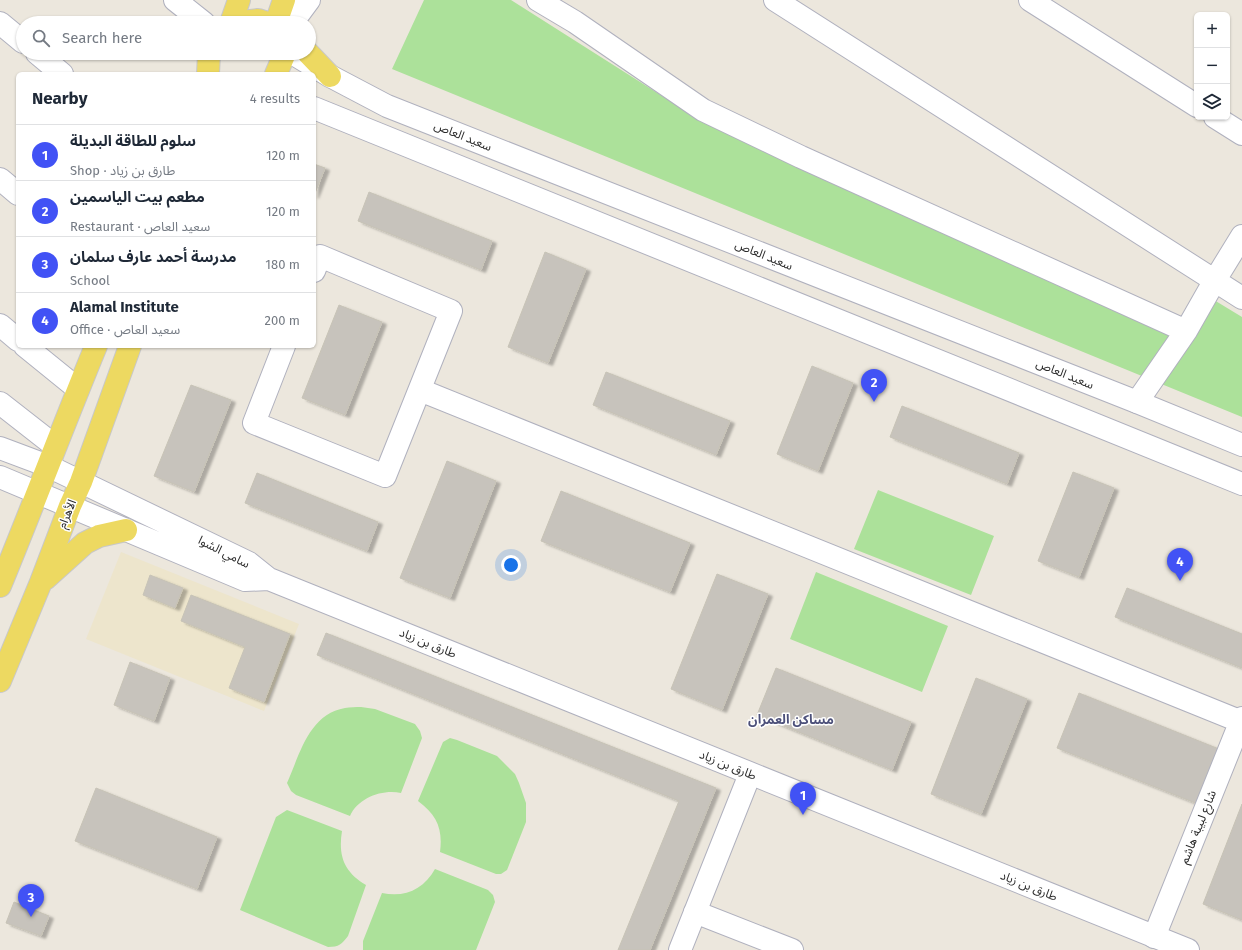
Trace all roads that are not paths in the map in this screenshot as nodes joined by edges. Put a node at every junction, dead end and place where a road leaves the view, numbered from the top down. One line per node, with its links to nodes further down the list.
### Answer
1 (175, 0): 9 (street)
2 (239, 0): 10 (main road)
3 (284, 0): 11 (main road)
4 (289, 0): 12 (main road)
5 (309, 0): 13 (street)
6 (538, 0): 36 (street)
7 (775, 0): 33 (street)
8 (1030, 0): 25 (street)
9 (195, 16)
10 (233, 16)
11 (278, 16)
12 (291, 16)
13 (297, 16)
14 (0, 23): 15 (street)
15 (16, 36)
16 (45, 60): 21 (street)
17 (209, 60): 22 (main road)
18 (282, 60): 23 (main road)
19 (304, 60): 24 (street, سعيد العاص)
20 (315, 60): 24 (main road)
21 (60, 72)
22 (208, 72)
23 (277, 72)
24 (330, 76): 45 (street, سعيد العاص)
25 (1194, 104)
26 (316, 109): 51 (street)
27 (1220, 120): 28 (street)
28 (1242, 134)
29 (0, 179): 30 (street)
30 (16, 192)
31 (1242, 236): 33 (street)
32 (316, 266): 43 (street)
33 (1215, 280): 34 (street); 36 (street)
34 (1242, 298)
35 (0, 326): 37 (street)
36 (1186, 331): 45 (street)
37 (16, 338)
38 (27, 348): 42 (street)
39 (95, 348): 42 (main road)
40 (129, 348): 50 (main road, الأهرام)
41 (283, 348): 43 (street)
42 (78, 389): 48 (main road)
43 (420, 390): 59 (street)
44 (0, 402): 48 (street)
45 (1137, 402): 46 (street, سعيد العاص)
46 (1242, 445)
47 (0, 448): 48 (street, سامي الشوا)
48 (51, 456): 50 (street, سامي الشوا); 52 (main road)
49 (0, 477): 52 (street, سامي الشوا)
50 (81, 482): 53 (main road, الأهرام); 55 (street, سامي الشوا)
51 (1242, 484)
52 (38, 493): 53 (street, سامي الشوا); 57 (main road)
53 (70, 506): 54 (street, سامي الشوا); 56 (main road, الأهرام)
54 (126, 530): 55 (street, سامي الشوا); 56 (main road)
55 (269, 579): 60 (street, طارق بن زياد)
56 (41, 582): 58 (main road, الأهرام)
57 (0, 586)
58 (0, 681)
59 (1241, 721): 62 (street, شارع لبيبة هاشم)
60 (750, 774): 61 (street); 62 (street, طارق بن زياد)
61 (695, 912): 63 (street); 64 (street)
62 (1154, 937): 65 (street, طارق بن زياد)
63 (680, 950)
64 (792, 950)
65 (1188, 950)

